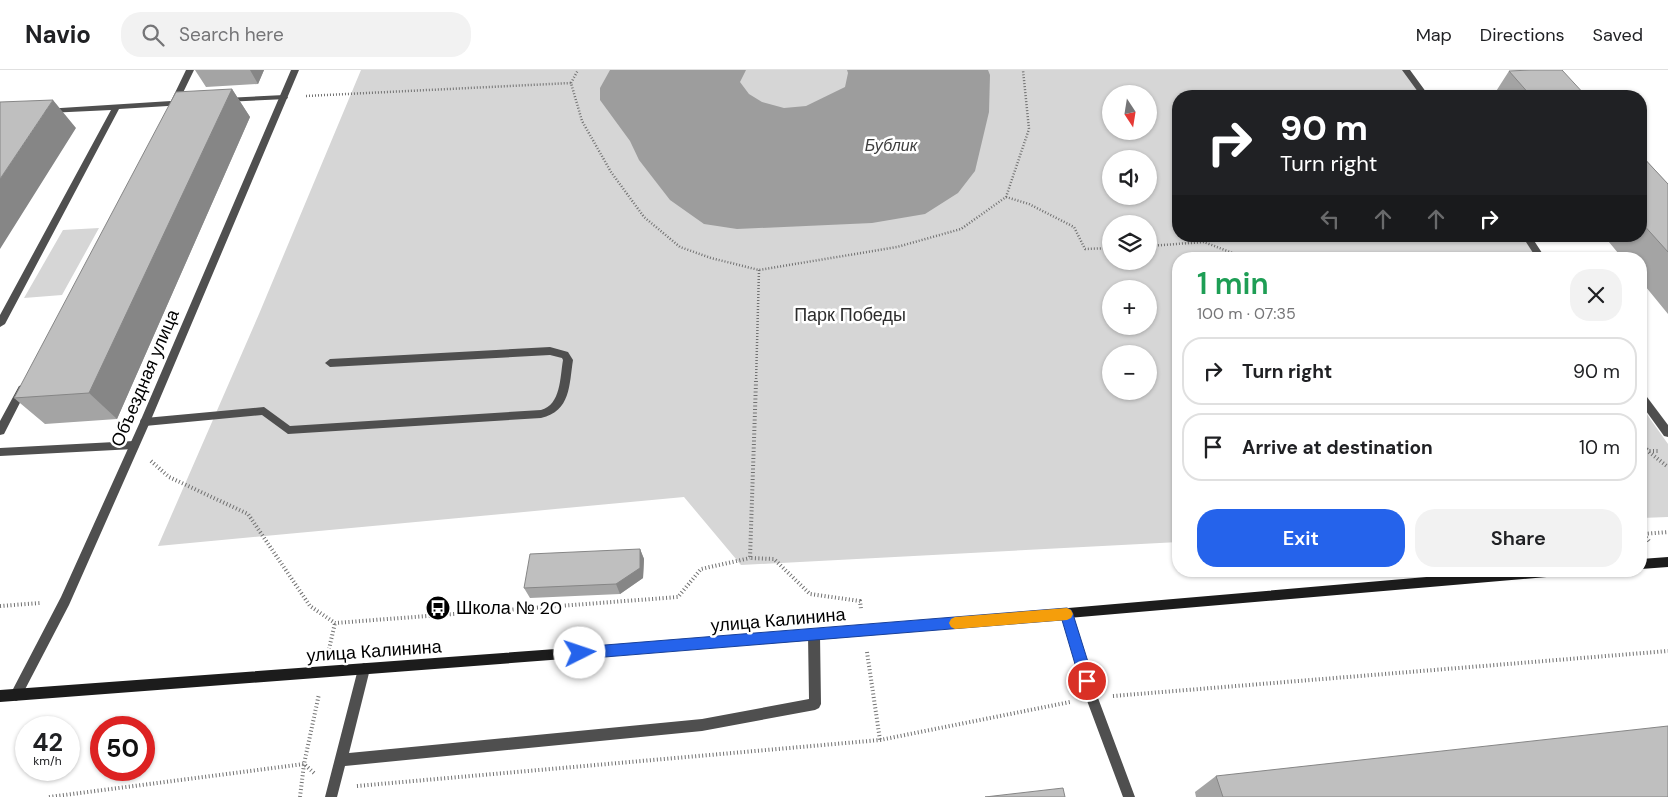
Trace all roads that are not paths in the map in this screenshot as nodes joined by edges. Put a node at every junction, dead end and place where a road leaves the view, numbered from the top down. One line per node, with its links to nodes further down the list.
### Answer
1 (190, 70): 8 (street)
2 (295, 70): 5 (street, Объездная улица)
3 (1406, 70): 4 (street)
4 (1421, 90)
5 (284, 97): 6 (street); 16 (street, Объездная улица)
6 (220, 101)
7 (192, 102): 8 (street)
8 (174, 103): 9 (street); 11 (street)
9 (116, 107): 10 (street); 12 (street)
10 (41, 111)
11 (169, 112)
12 (0, 324)
13 (330, 363): 16 (street)
14 (28, 379): 17 (street)
15 (1647, 404): 18 (street)
16 (145, 422): 19 (street, Объездная улица)
17 (0, 431)
18 (1668, 433)
19 (134, 446): 20 (street); 27 (street, Объездная улица)
20 (0, 452)
21 (1668, 562): 22 (main road)
22 (1647, 564)
23 (1489, 577): 24 (main road, улица Калинина)
24 (1067, 614): 25 (main road, улица Калинина); 31 (street)
25 (814, 635): 26 (main road, улица Калинина); 29 (street)
26 (364, 669): 27 (main road, улица Калинина); 29 (street)
27 (16, 695): 28 (main road, улица Калинина)
28 (0, 696)
29 (340, 760): 30 (street)
30 (332, 793)
31 (1129, 797)

